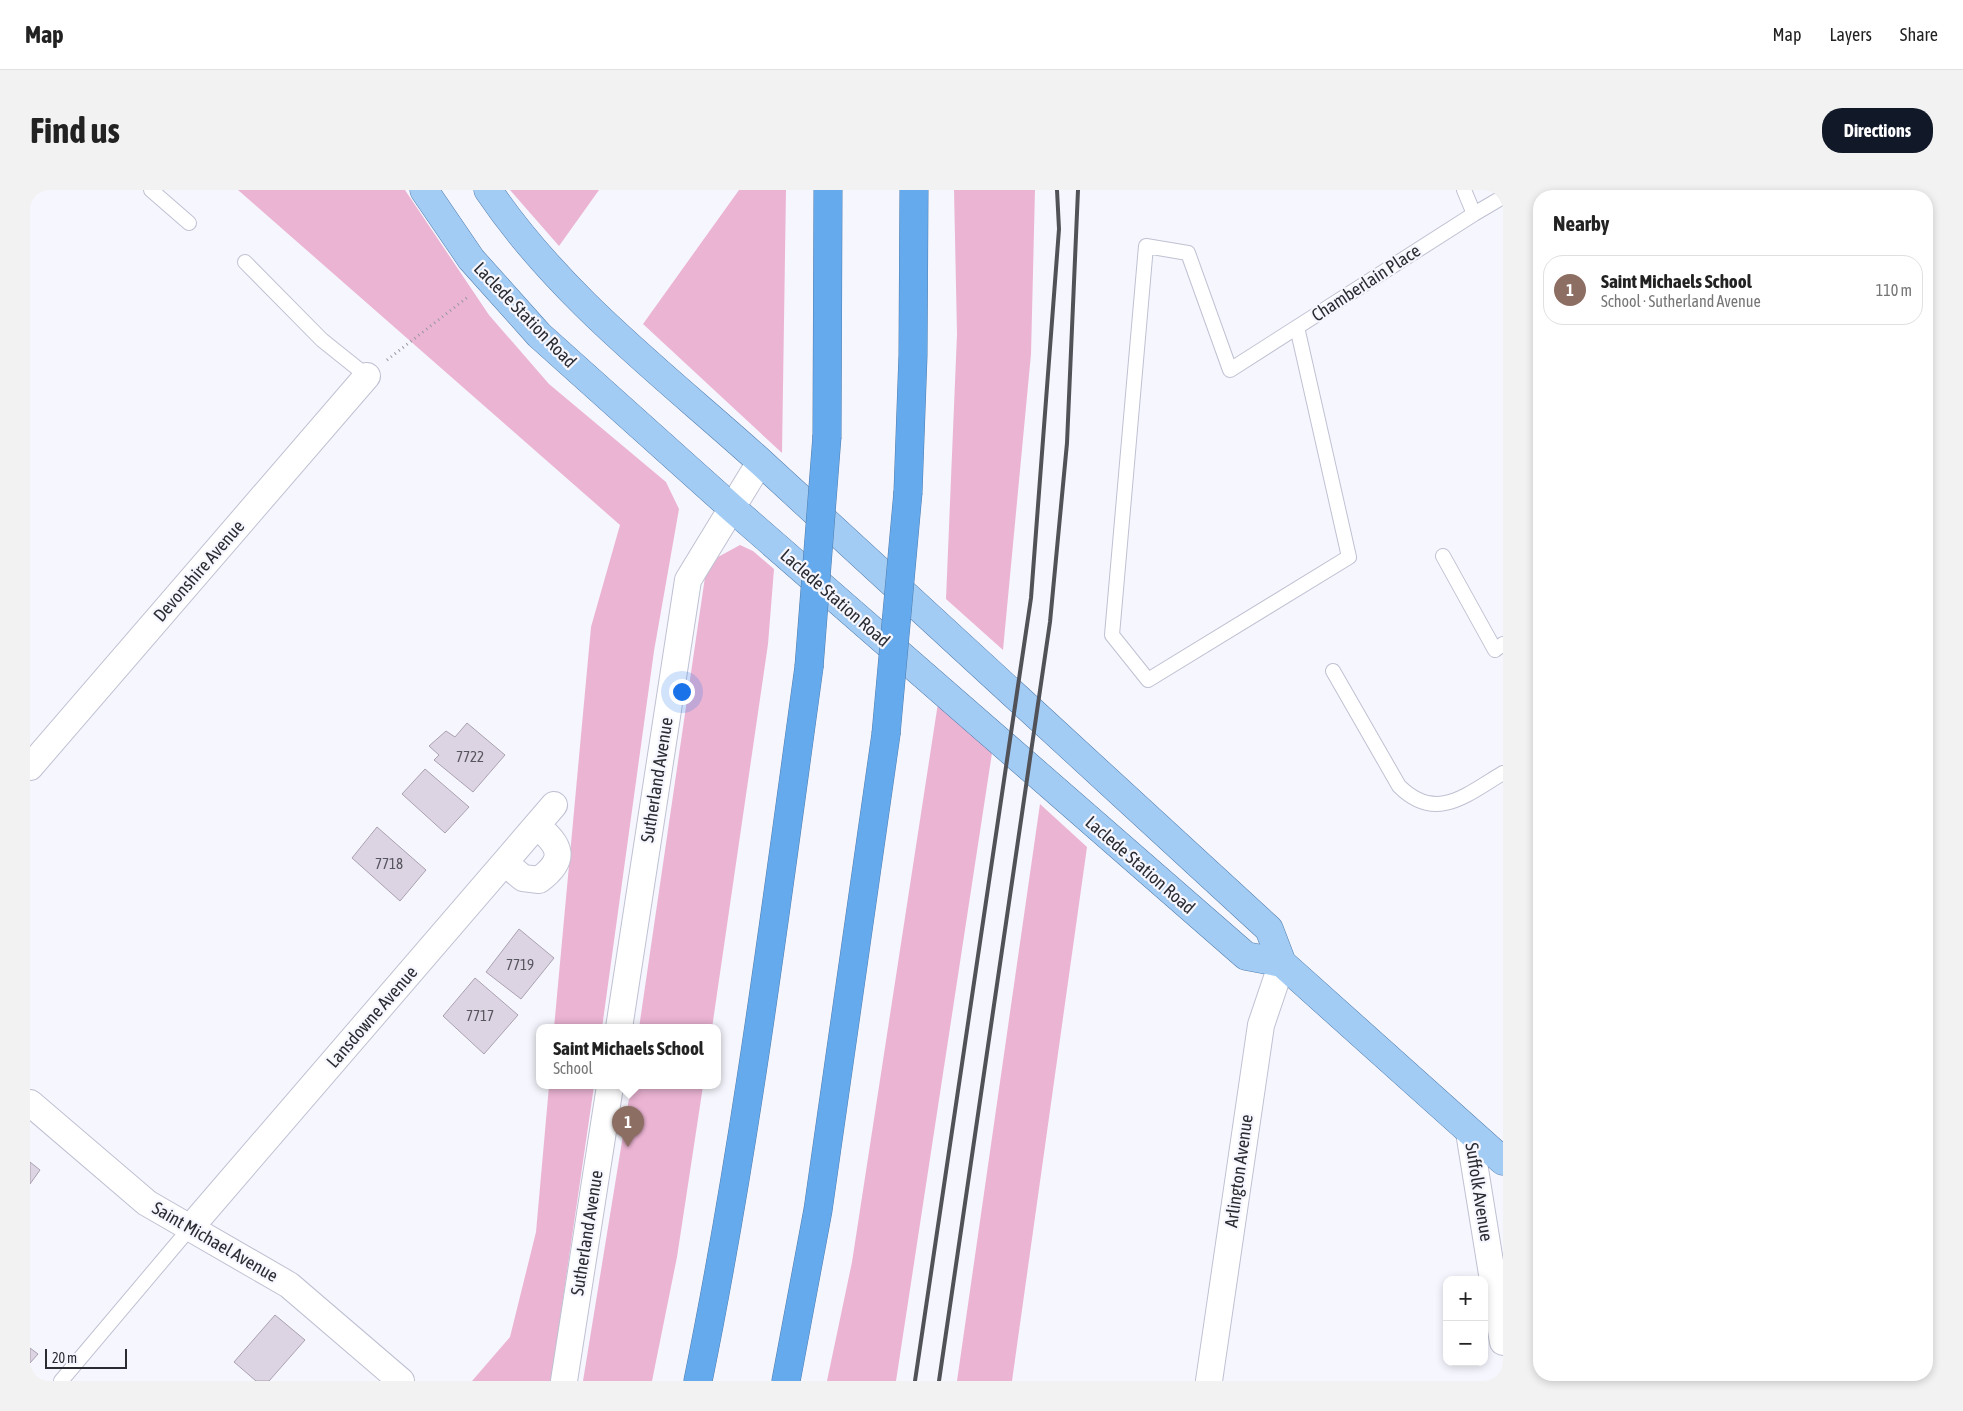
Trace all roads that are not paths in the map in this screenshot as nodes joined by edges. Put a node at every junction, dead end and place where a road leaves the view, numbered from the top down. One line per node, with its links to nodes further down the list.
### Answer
1 (151, 190): 9 (lane)
2 (424, 190): 14 (main road, Laclede Station Road)
3 (488, 190): 13 (main road)
4 (828, 190): 34 (highway, bridge)
5 (914, 190): 35 (highway, bridge)
6 (1464, 190): 8 (lane)
7 (1503, 197): 8 (lane, Chamberlain Place)
8 (1474, 214): 11 (lane, Chamberlain Place)
9 (188, 223)
10 (245, 262): 12 (lane)
11 (1297, 327): 11 (lane, Chamberlain Place)
12 (367, 376): 18 (street, Devonshire Avenue)
13 (760, 462): 14 (street, Sutherland Avenue); 23 (main road)
14 (732, 508): 23 (main road, Laclede Station Road); 24 (street, Sutherland Avenue)
15 (1442, 556): 16 (lane)
16 (1503, 644)
17 (1333, 671): 19 (lane)
18 (30, 767)
19 (1503, 773)
20 (554, 805): 21 (street, Lansdowne Avenue)
21 (537, 826): 22 (street, Lansdowne Avenue); 22 (street)
22 (505, 863): 29 (street, Lansdowne Avenue)
23 (1282, 963): 27 (main road); 36 (street, Arlington Avenue)
24 (620, 1024)
25 (610, 1089): 33 (street, Sutherland Avenue)
26 (30, 1103): 29 (street, Saint Michael Avenue)
27 (1469, 1132): 28 (main road); 30 (street, Suffolk Avenue)
28 (1503, 1162)
29 (190, 1228): 31 (lane); 32 (street, Saint Michael Avenue)
30 (1503, 1342)
31 (61, 1381)
32 (401, 1381)
33 (564, 1381)
34 (698, 1381)
35 (786, 1381)
36 (1209, 1381)

